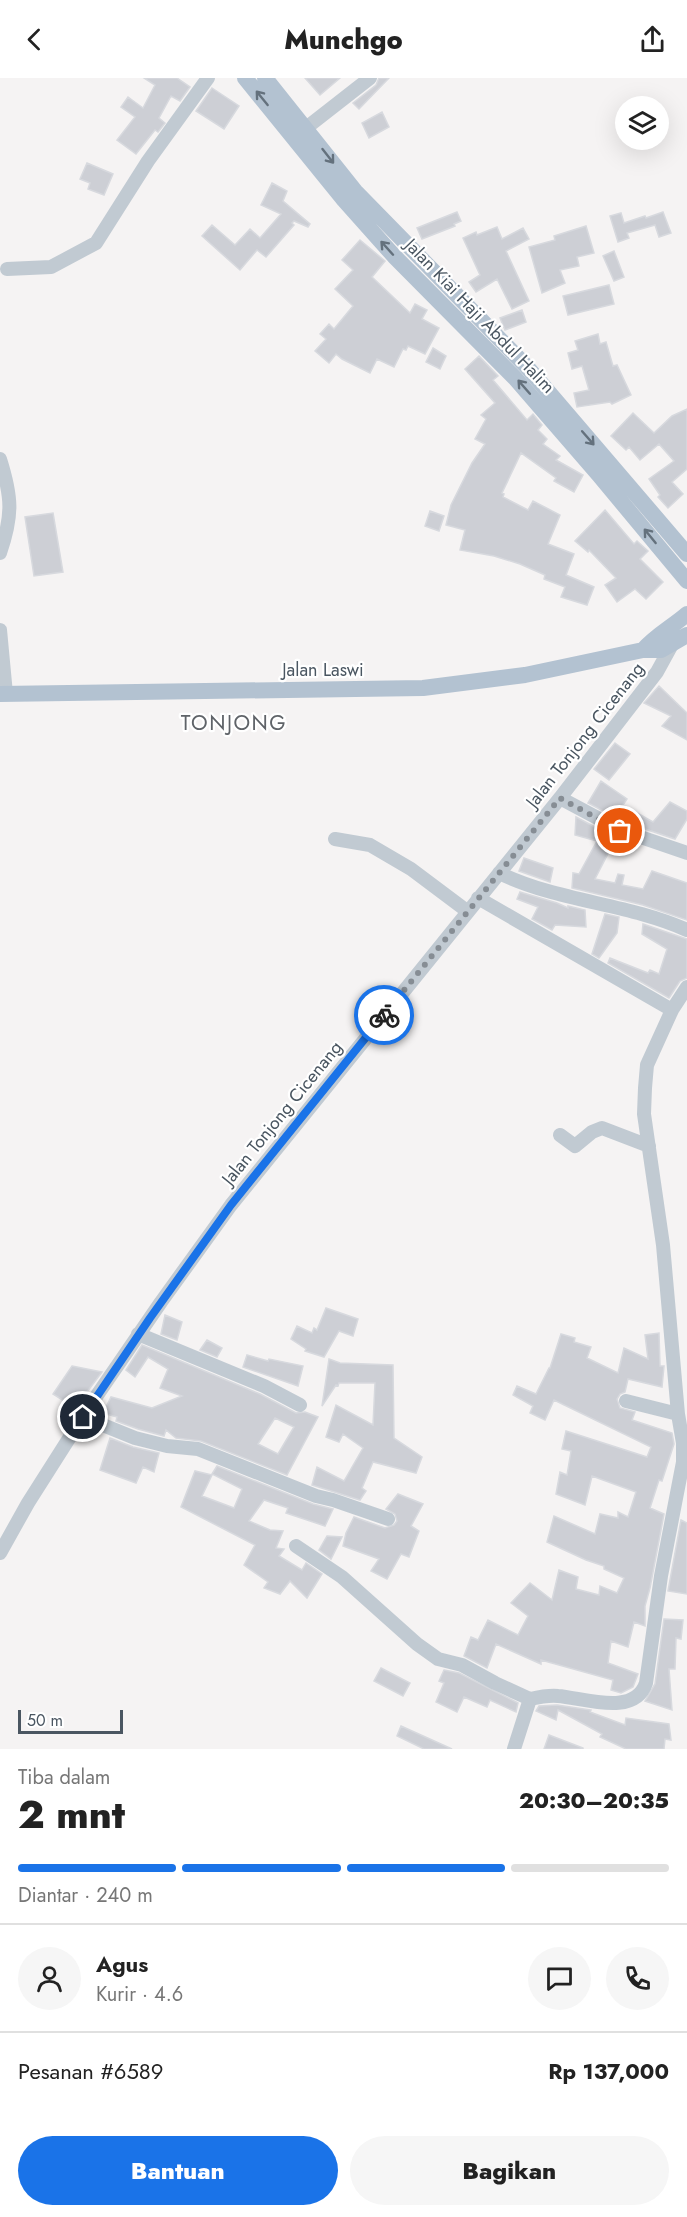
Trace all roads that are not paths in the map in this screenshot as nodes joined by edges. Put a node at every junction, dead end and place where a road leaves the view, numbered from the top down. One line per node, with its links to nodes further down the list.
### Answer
1 (208, 78): 7 (street)
2 (245, 78): 6 (main road, Jalan Kiai Haji Abdul Halim, one-way to 2)
3 (265, 78): 5 (main road, Jalan Kiai Haji Abdul Halim)
4 (370, 78): 5 (street)
5 (306, 128): 6 (main road, Jalan Kiai Haji Abdul Halim, one-way to 6)
6 (411, 262): 10 (main road, Jalan Kiai Haji Abdul Halim, one-way to 10); 11 (main road, Jalan Kiai Haji Abdul Halim, one-way to 6)
7 (7, 269)
8 (0, 459): 9 (street)
9 (0, 553)
10 (687, 554)
11 (687, 581)
12 (687, 614): 14 (main road, Jalan Laswi)
13 (0, 630): 15 (street)
14 (677, 635): 15 (main road, Jalan Laswi); 16 (street, Jalan Tonjong Cicenang)
15 (3, 694)
16 (560, 798): 18 (street); 19 (street, Jalan Tonjong Cicenang)
17 (335, 839): 21 (street)
18 (687, 853)
19 (499, 873): 20 (street, Jalan Tonjong Cicenang); 22 (street)
20 (478, 898): 21 (street, Jalan Tonjong Cicenang); 24 (street)
21 (467, 911): 27 (street, Jalan Tonjong Cicenang)
22 (687, 930)
23 (687, 987): 24 (street)
24 (672, 1010): 26 (street)
25 (560, 1135): 26 (street)
26 (649, 1146): 28 (street)
27 (138, 1334): 30 (street); 32 (street, Jalan Tonjong Cicenang)
28 (681, 1373): 31 (street)
29 (626, 1401): 31 (street)
30 (300, 1405)
31 (678, 1414): 36 (street)
32 (83, 1417): 33 (street); 35 (street, Jalan Tonjong Cicenang)
33 (388, 1519)
34 (296, 1546): 36 (street)
35 (0, 1553)
36 (530, 1699): 37 (street)
37 (514, 1749)

